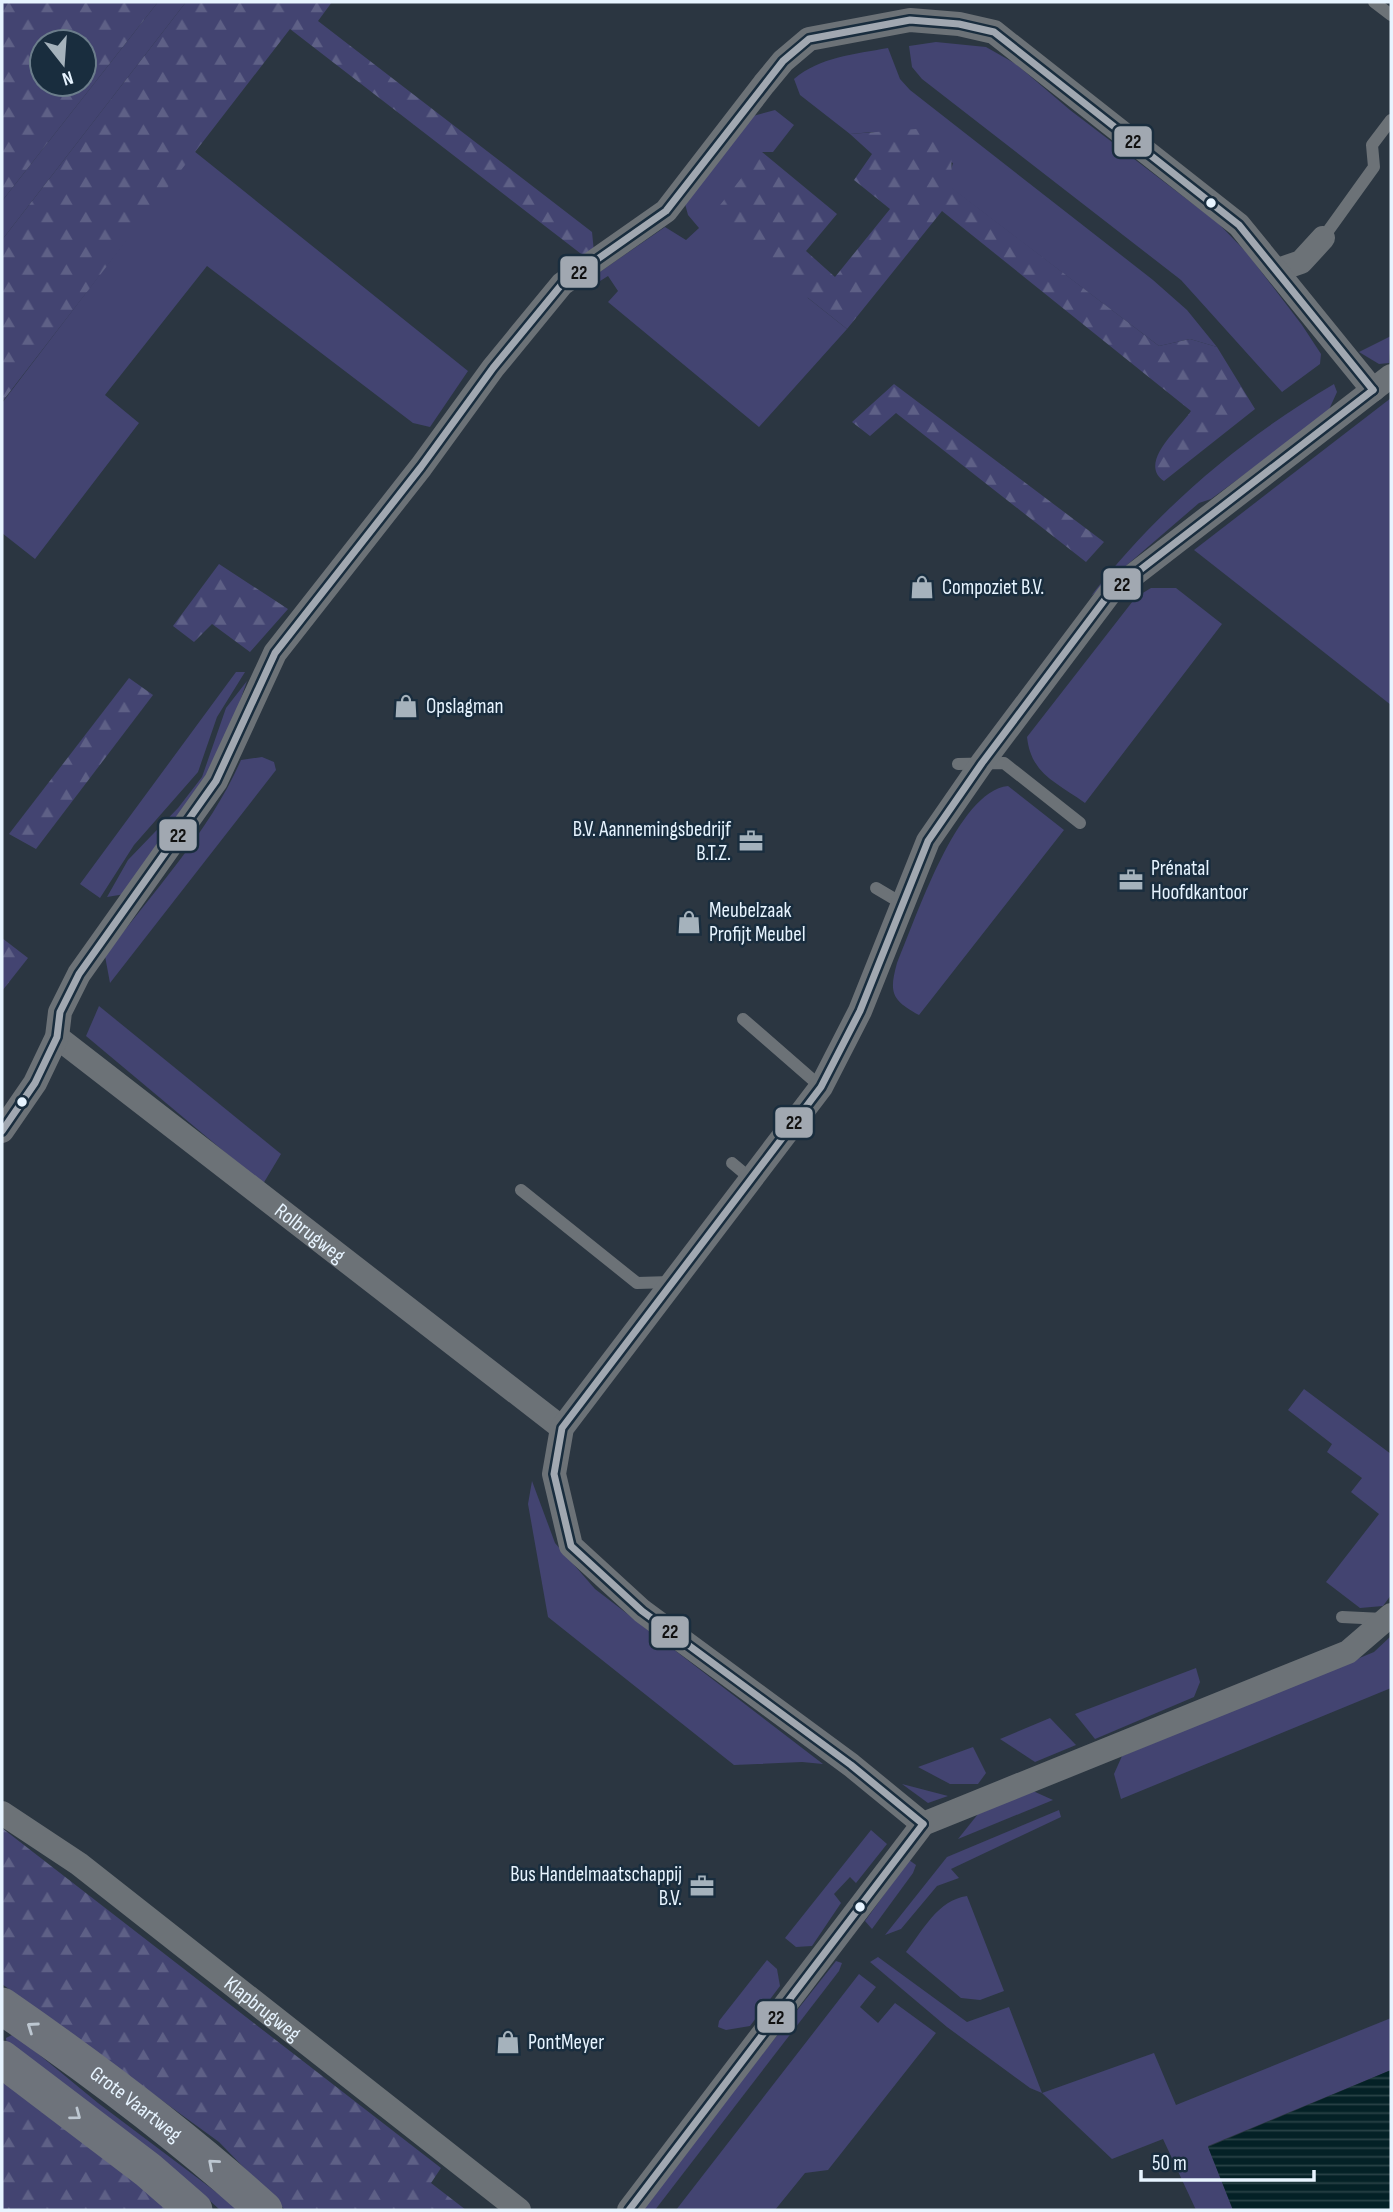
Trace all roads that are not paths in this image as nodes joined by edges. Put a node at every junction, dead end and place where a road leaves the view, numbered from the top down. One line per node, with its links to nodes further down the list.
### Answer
1 (1374, 2): 3 (lane)
2 (889, 12): 6 (street); 13 (street)
3 (1391, 15)
4 (1391, 120): 5 (lane)
5 (1323, 238): 6 (street)
6 (1278, 270): 7 (street)
7 (1382, 383): 8 (street)
8 (970, 763): 9 (lane); 11 (street)
9 (1080, 823)
10 (876, 888): 11 (lane)
11 (903, 904): 14 (street)
12 (743, 1019): 14 (lane)
13 (57, 1037): 15 (street); 20 (street, Rolbrugweg)
14 (821, 1087): 17 (street)
15 (2, 1131)
16 (732, 1163): 17 (lane)
17 (751, 1179): 19 (street)
18 (521, 1190): 19 (lane)
19 (672, 1282): 20 (street)
20 (562, 1428): 24 (street)
21 (1342, 1617): 22 (lane)
22 (1390, 1618): 24 (street)
23 (2, 1813): 29 (street, Klapbrugweg)
24 (923, 1825): 30 (street)
25 (2, 2006): 28 (main road, Grote Vaartweg, one-way to 25)
26 (2, 2059): 27 (main road, one-way to 27)
27 (194, 2210)
28 (264, 2210)
29 (519, 2210)
30 (629, 2210)

